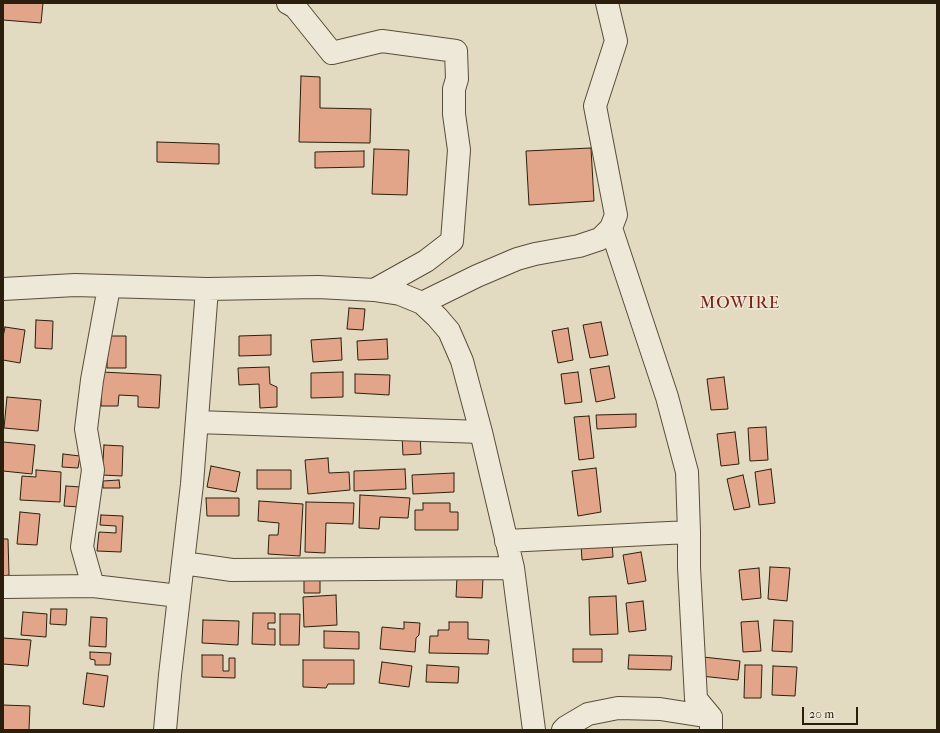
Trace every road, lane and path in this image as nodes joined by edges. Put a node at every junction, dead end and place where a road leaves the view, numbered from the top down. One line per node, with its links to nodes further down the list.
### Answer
1 (288, 3): 7 (street)
2 (607, 3): 3 (street)
3 (611, 228): 8 (street); 11 (street)
4 (109, 287): 5 (street); 6 (street); 15 (street)
5 (3, 289)
6 (207, 289): 7 (street); 9 (street)
7 (374, 290): 8 (street)
8 (422, 303): 10 (street)
9 (197, 422): 10 (street); 13 (street)
10 (481, 432): 12 (street)
11 (689, 532): 12 (street); 18 (street)
12 (506, 541): 14 (street)
13 (183, 563): 14 (street); 17 (street)
14 (513, 568): 20 (street)
15 (92, 586): 16 (street); 17 (street)
16 (3, 587)
17 (179, 596): 19 (street)
18 (711, 723): 21 (street)
19 (165, 730)
20 (534, 730)
21 (563, 730)

